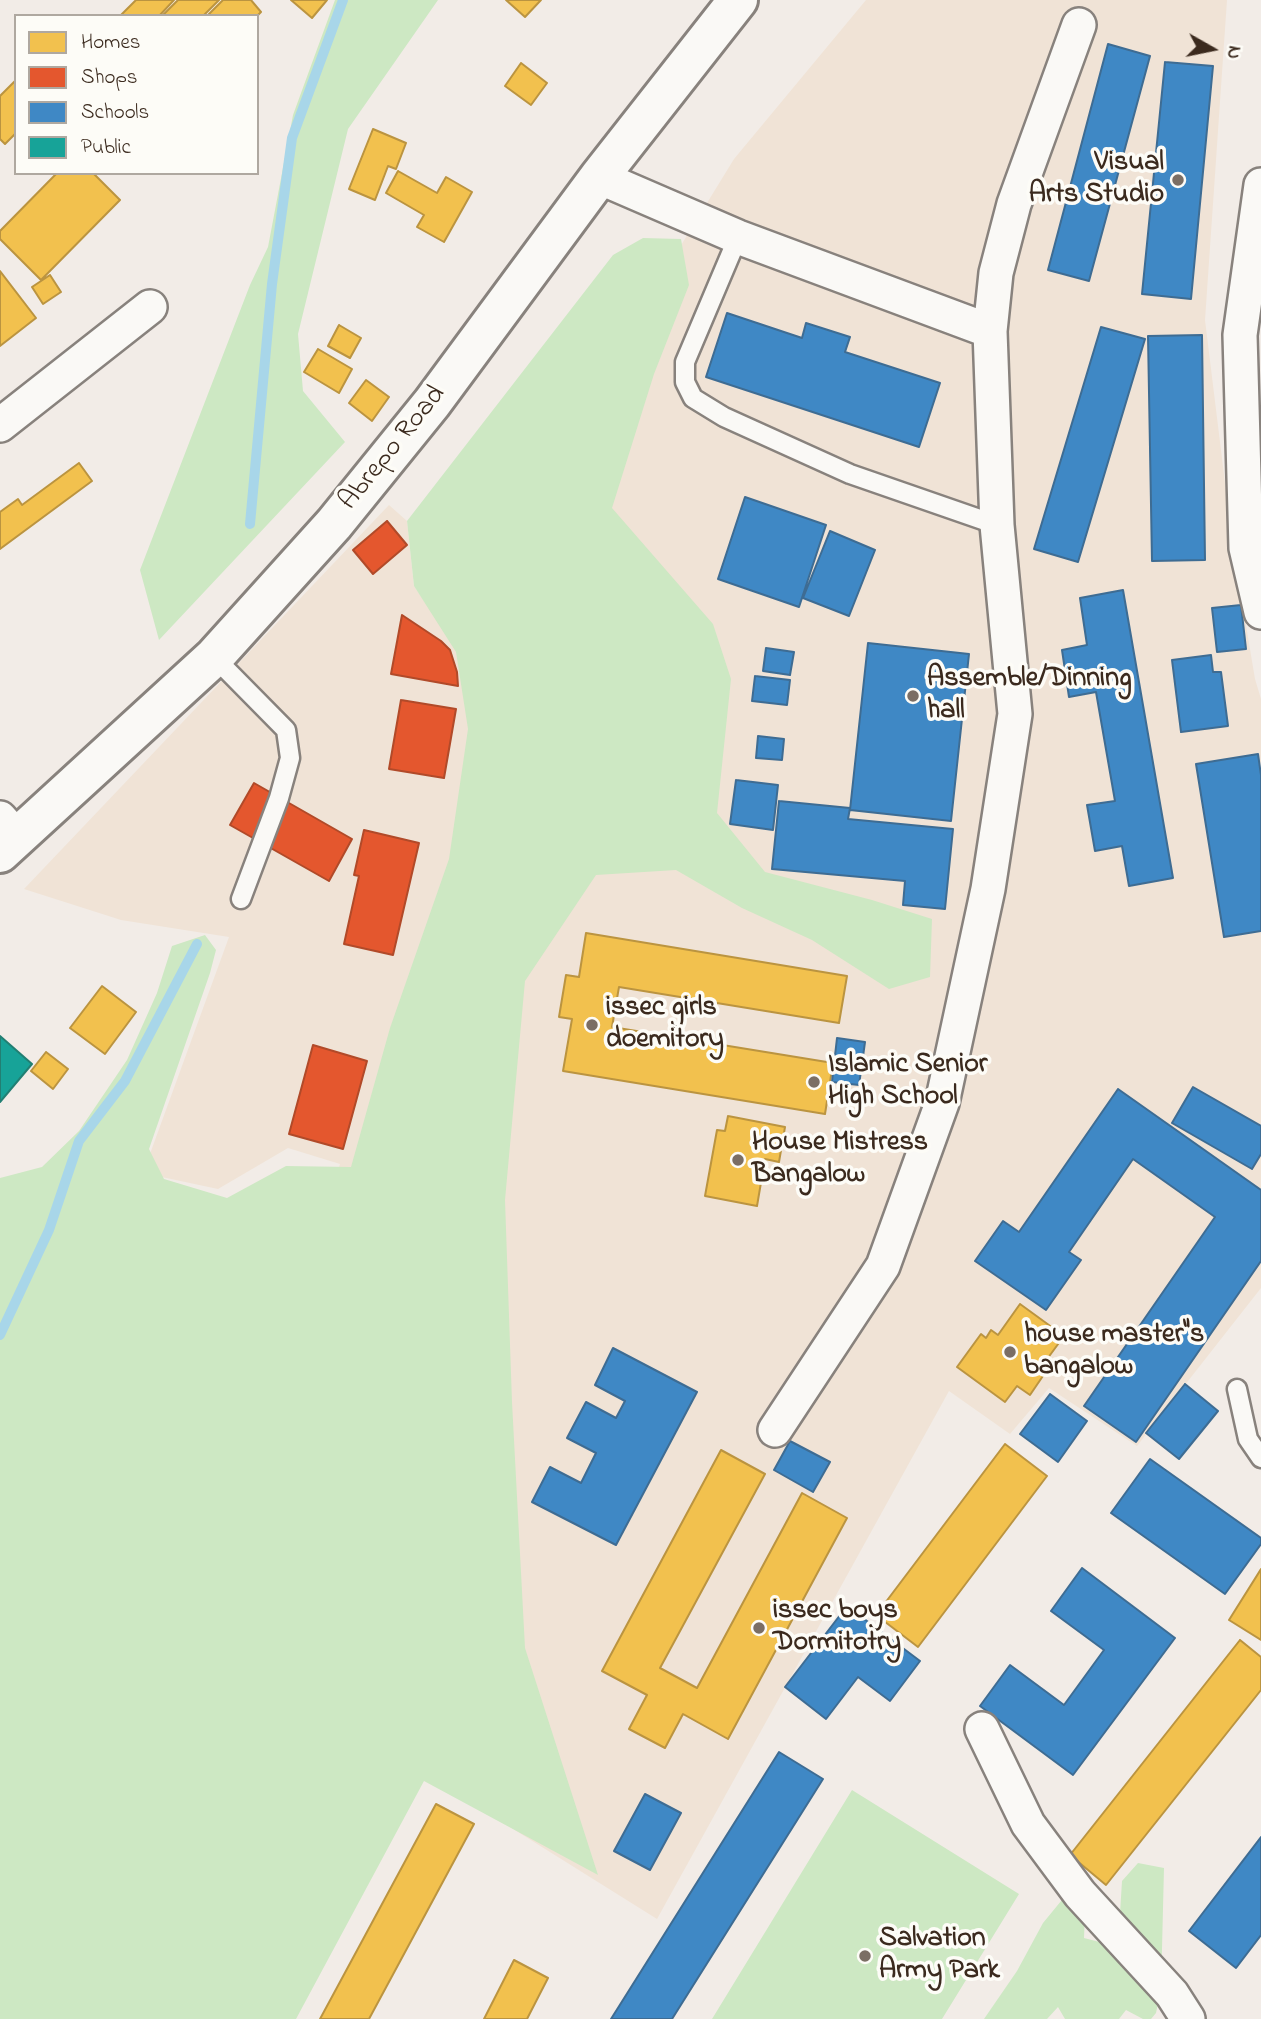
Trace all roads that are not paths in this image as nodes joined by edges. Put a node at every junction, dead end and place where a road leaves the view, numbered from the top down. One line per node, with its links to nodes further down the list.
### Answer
1 (738, 0): 3 (main road, Abrepo Road)
2 (1079, 25): 7 (street)
3 (598, 177): 5 (street); 11 (main road, Abrepo Road)
4 (1261, 186): 10 (street)
5 (738, 237): 7 (street); 9 (lane)
6 (150, 307): 8 (street)
7 (990, 331): 9 (street)
8 (0, 425)
9 (997, 525): 15 (street)
10 (1261, 612)
11 (214, 657): 12 (main road, Abrepo Road); 13 (lane)
12 (6, 836)
13 (241, 899)
14 (1237, 1390): 16 (lane)
15 (775, 1430)
16 (1261, 1458)
17 (982, 1729): 18 (street)
18 (1188, 2019)

